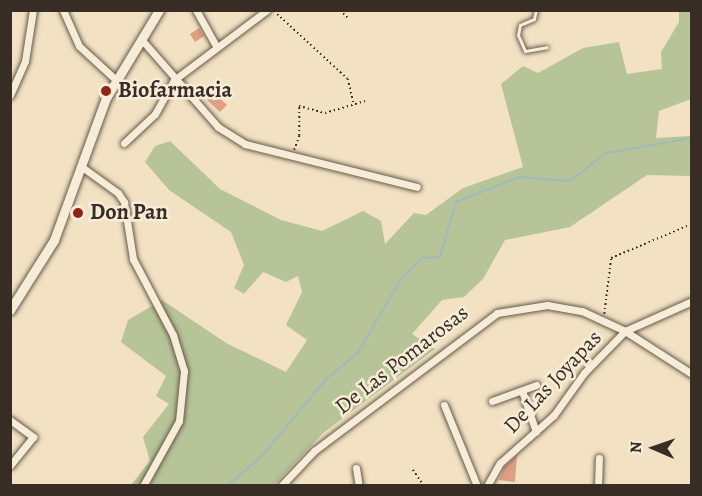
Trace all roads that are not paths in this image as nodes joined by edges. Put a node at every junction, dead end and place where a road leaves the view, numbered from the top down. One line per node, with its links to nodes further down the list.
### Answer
1 (33, 10): 12 (street)
2 (63, 10): 11 (street)
3 (159, 10): 7 (street)
4 (196, 10): 8 (street)
5 (267, 10): 8 (street)
6 (536, 10): 9 (lane)
7 (141, 39): 10 (street); 11 (street)
8 (216, 46): 10 (street)
9 (547, 47)
10 (174, 80): 13 (street); 15 (street)
11 (117, 81): 14 (street)
12 (10, 95)
13 (124, 143)
14 (82, 167): 17 (street); 29 (street)
15 (417, 187)
16 (692, 301): 18 (street)
17 (10, 310)
18 (625, 331): 19 (street, De Las Pomarosas); 25 (street, De Las Joyapas); 30 (street, De Las Pomarosas)
19 (692, 374)
20 (536, 385): 21 (street)
21 (522, 391): 22 (street); 25 (street)
22 (492, 401)
23 (444, 405): 32 (street)
24 (10, 420): 27 (street)
25 (536, 432): 33 (street, De Las Joyapas)
26 (599, 458): 34 (street)
27 (10, 465)
28 (356, 468): 31 (street)
29 (143, 486)
30 (281, 486)
31 (359, 486)
32 (477, 486)
33 (487, 486)
34 (598, 486)

